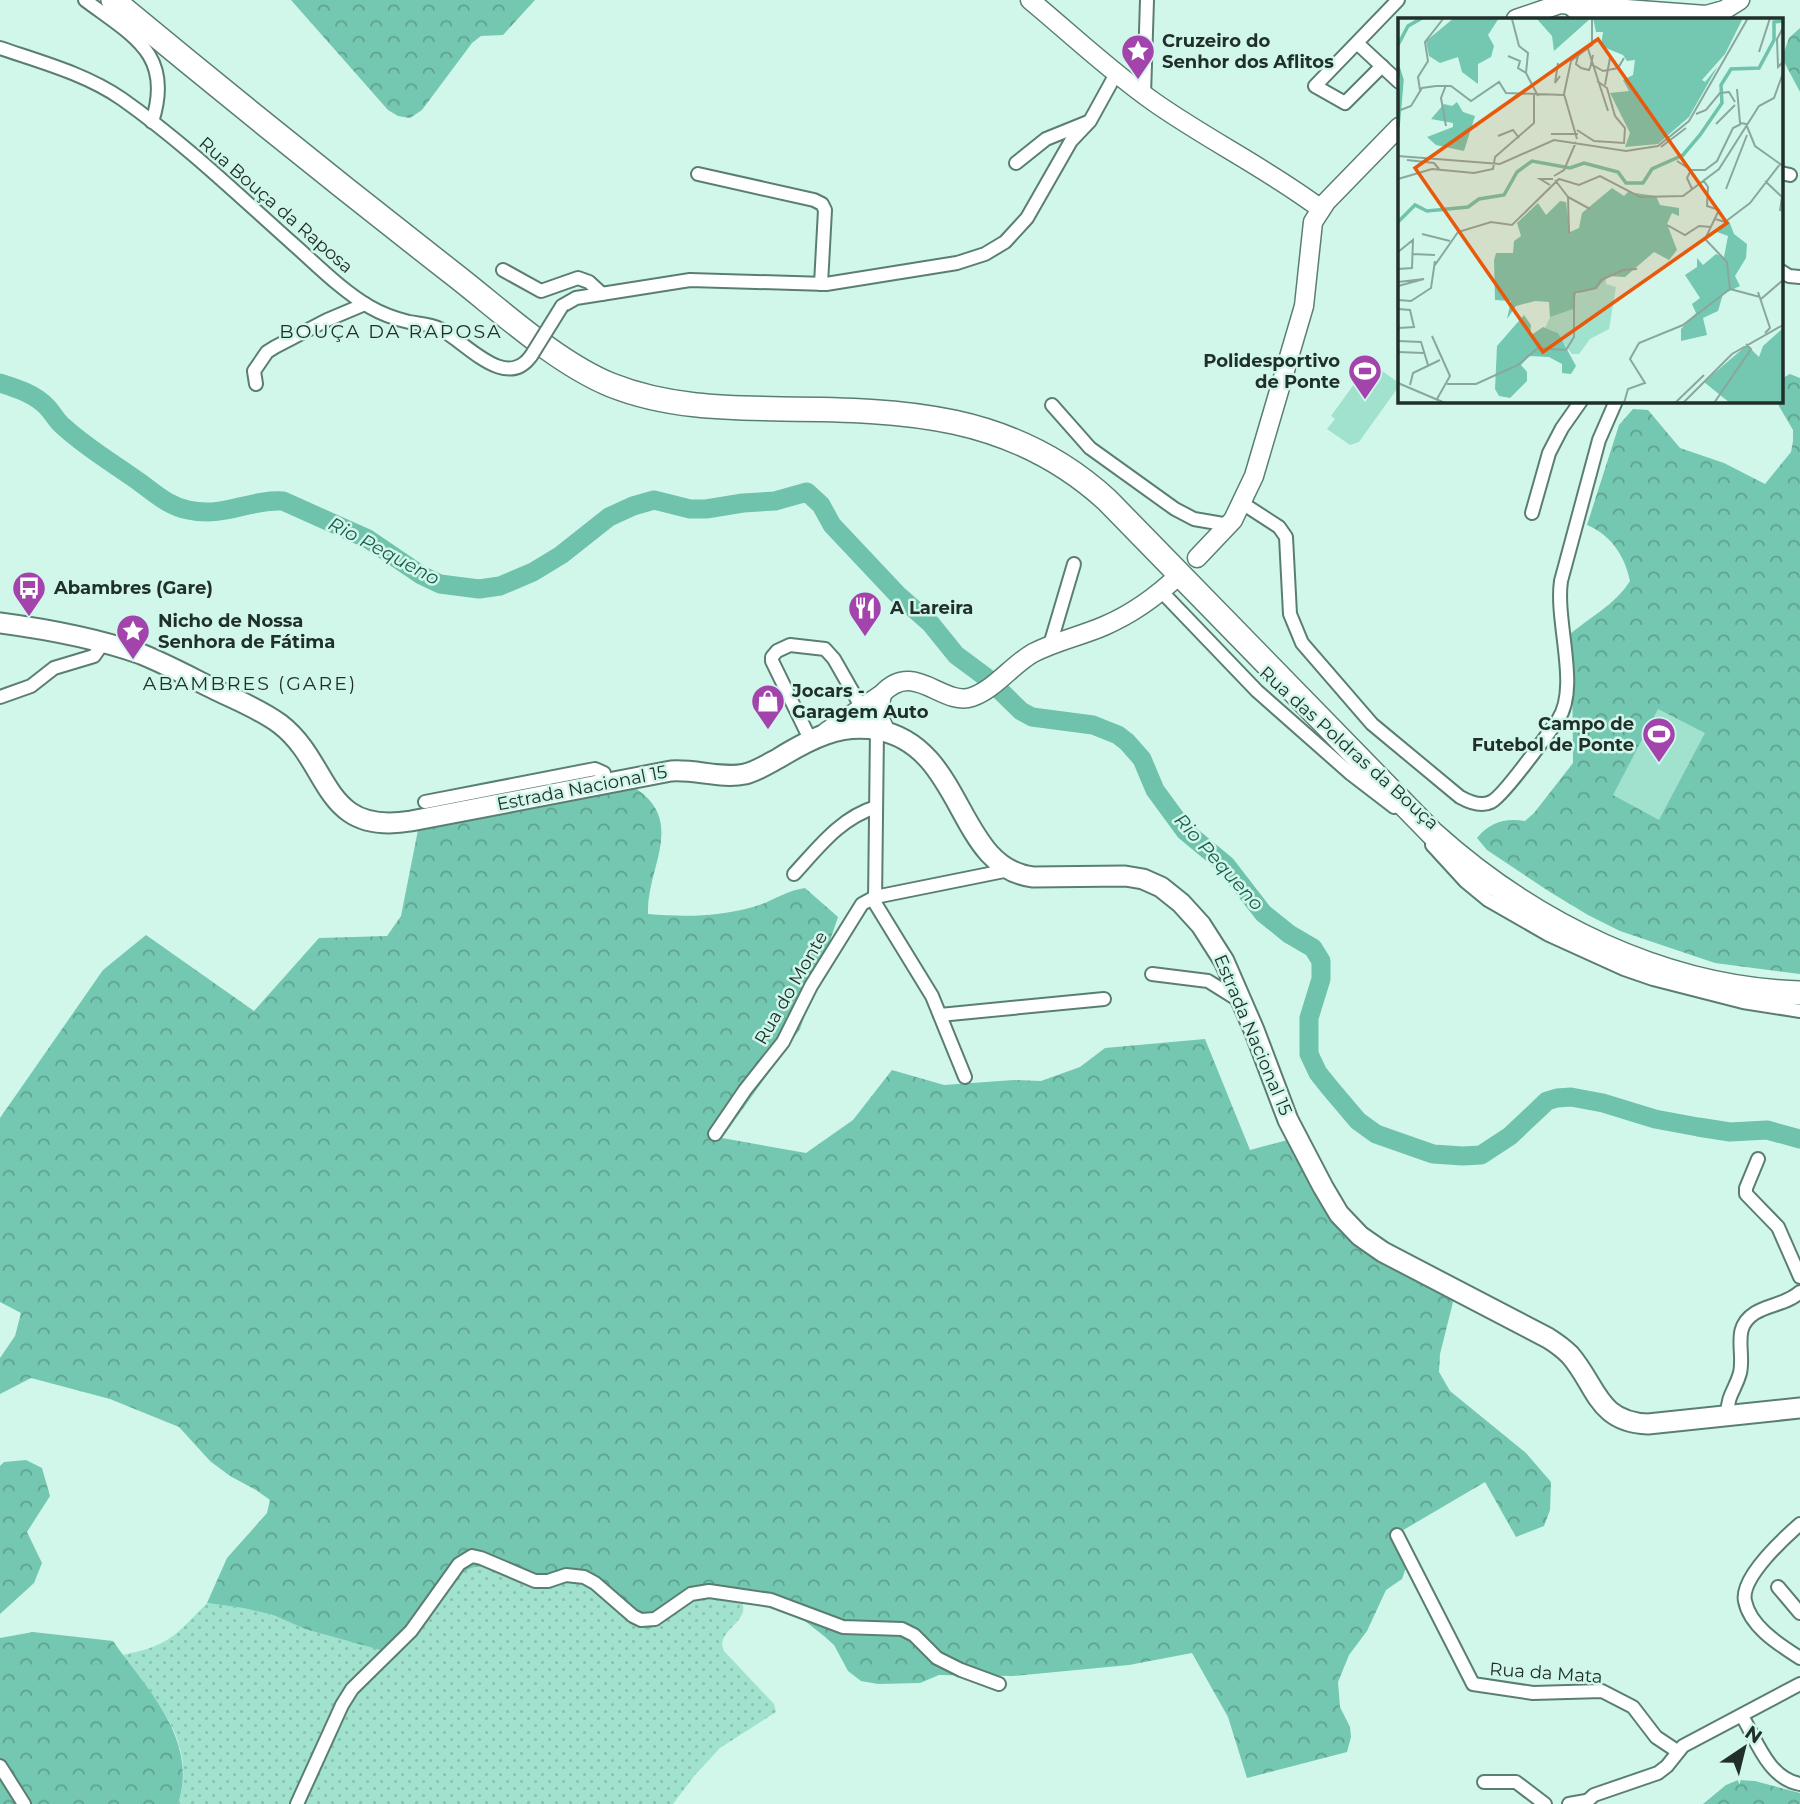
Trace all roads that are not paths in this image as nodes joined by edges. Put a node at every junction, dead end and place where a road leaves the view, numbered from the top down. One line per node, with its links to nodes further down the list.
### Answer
1 (85, 0): 20 (street)
2 (113, 0): 56 (highway)
3 (128, 0): 55 (highway)
4 (1030, 0): 16 (street)
5 (1147, 0): 14 (street)
6 (1398, 0): 12 (street)
7 (1740, 0): 9 (street)
8 (1557, 3): 9 (street); 10 (street); 11 (street)
9 (1687, 17)
10 (1519, 18)
11 (1582, 18)
12 (1357, 43): 15 (street); 15 (street)
13 (0, 48): 20 (street, Rua Bouça da Raposa)
14 (1145, 65): 16 (street); 18 (street)
15 (1382, 66): 17 (street)
16 (1121, 75): 18 (street); 19 (street)
17 (1398, 81)
18 (1144, 95): 24 (street)
19 (1090, 121): 22 (street); 28 (street)
20 (152, 122): 30 (street, Rua Bouça da Raposa)
21 (1398, 128): 24 (street)
22 (1016, 163)
23 (698, 174): 28 (street)
24 (1321, 209): 35 (street)
25 (503, 271): 29 (street)
26 (1783, 272): 27 (street)
27 (1800, 277)
28 (821, 284): 29 (street)
29 (602, 293): 30 (street, Rua Bouça da Raposa, bridge)
30 (365, 304): 31 (street)
31 (256, 384)
32 (1580, 402): 36 (street)
33 (1616, 402): 35 (street)
34 (1052, 405): 37 (street)
35 (1242, 503): 37 (street)
36 (1532, 513)
37 (1229, 524): 38 (street)
38 (1197, 558)
39 (1074, 564): 44 (street)
40 (1179, 575): 41 (street)
41 (1161, 591): 44 (street); 59 (street, Rua das Poldras da Bouça)
42 (0, 623): 43 (main road, Estrada Nacional 15)
43 (103, 643): 45 (street); 48 (main road, Estrada Nacional 15)
44 (1050, 645): 46 (street)
45 (0, 697)
46 (872, 715): 47 (main road, Estrada Nacional 15); 47 (street); 50 (street); 51 (main road)
47 (817, 737): 48 (main road, Estrada Nacional 15)
48 (607, 783): 49 (street)
49 (425, 802)
50 (876, 807): 52 (street); 53 (street)
51 (1009, 870): 53 (street); 58 (main road, Estrada Nacional 15)
52 (794, 874)
53 (874, 898): 60 (street); 62 (street, Rua do Monte)
54 (1152, 974): 58 (street)
55 (1800, 983)
56 (1800, 993)
57 (1104, 999): 60 (street)
58 (1243, 1003): 67 (main road, Estrada Nacional 15)
59 (1800, 1010)
60 (940, 1015): 61 (street)
61 (965, 1077)
62 (715, 1134)
63 (1758, 1160): 64 (street)
64 (1800, 1277)
65 (1800, 1292): 67 (street)
66 (1800, 1408): 67 (main road, Estrada Nacional 15)
67 (1727, 1415)
68 (1800, 1524): 72 (street)
69 (1397, 1535): 76 (street, Rua da Mata)
70 (1778, 1587): 71 (street)
71 (1800, 1614)
72 (1800, 1658)
73 (999, 1684): 82 (street)
74 (1800, 1684): 75 (street)
75 (1742, 1716): 76 (street); 79 (street)
76 (1677, 1751): 80 (street)
77 (0, 1766): 81 (street)
78 (1484, 1782): 83 (street)
79 (1800, 1784)
80 (1585, 1802): 84 (street)
81 (24, 1804)
82 (296, 1804)
83 (1545, 1804)
84 (1569, 1804)

